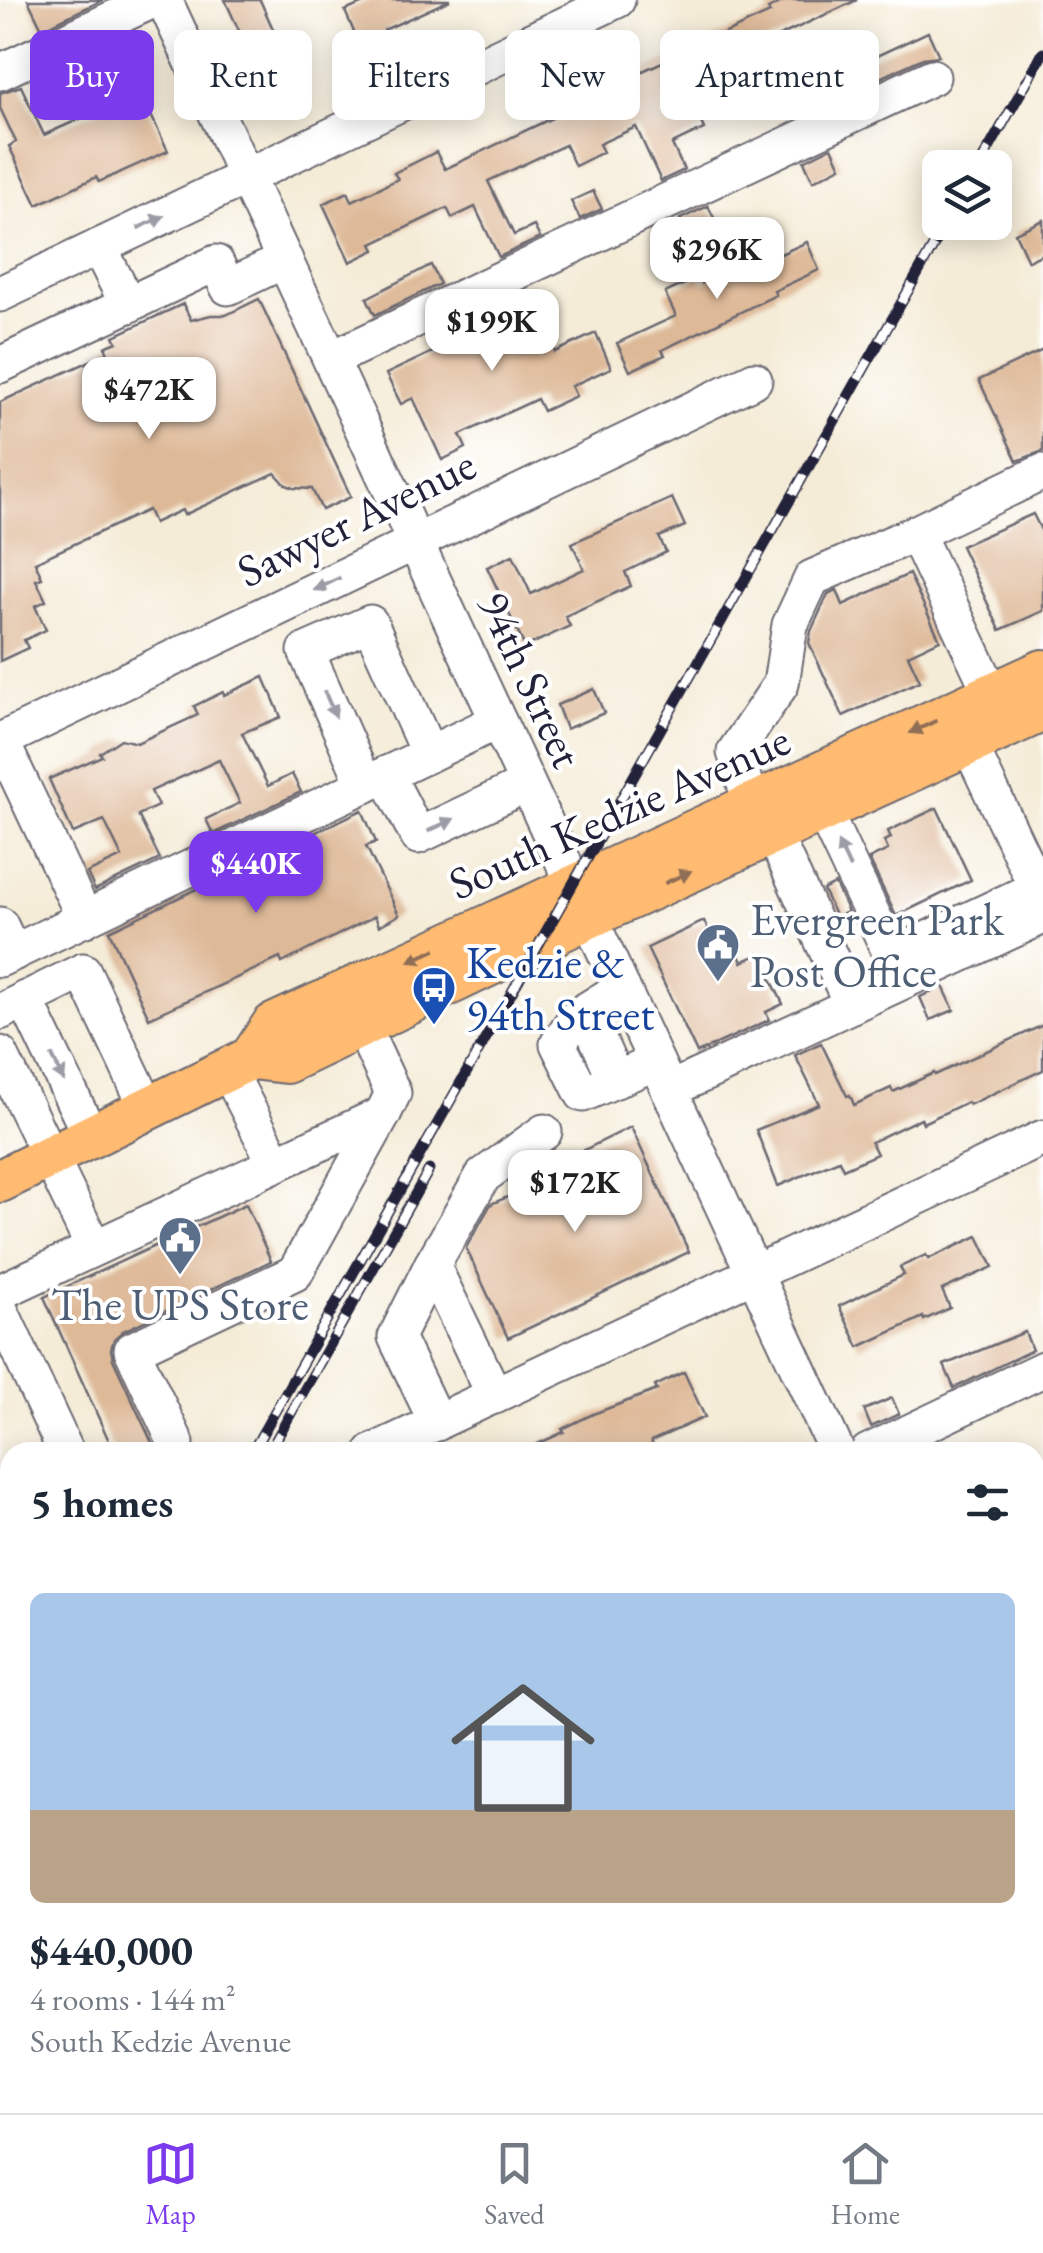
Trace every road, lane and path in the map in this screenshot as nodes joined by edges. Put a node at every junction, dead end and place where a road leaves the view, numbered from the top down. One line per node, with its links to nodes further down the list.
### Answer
1 (153, 0): 4 (street)
2 (164, 0): 6 (street, 94th Street)
3 (617, 0): 6 (street)
4 (0, 72)
5 (932, 78): 11 (street)
6 (246, 177): 7 (street, one-way to 6); 8 (street, 94th Street)
7 (100, 247): 9 (street); 10 (street)
8 (285, 260): 10 (street); 11 (street, 94th Street)
9 (0, 294)
10 (128, 305): 12 (street)
11 (331, 359): 16 (street, 94th Street)
12 (0, 365)
13 (754, 380): 16 (street, Sawyer Avenue)
14 (1043, 472): 15 (street)
15 (916, 533): 18 (street); 27 (street)
16 (415, 541): 20 (street, 94th Street); 21 (street, Sawyer Avenue, one-way to 21)
17 (1043, 671): 18 (main road, South Kedzie Avenue)
18 (992, 695): 27 (main road, South Kedzie Avenue, one-way to 27)
19 (1043, 710): 22 (main road, South Kedzie Avenue)
20 (498, 721): 23 (street); 25 (street, 94th Street)
21 (1, 741): 30 (street)
22 (969, 744): 26 (main road, South Kedzie Avenue); 29 (street)
23 (430, 754): 24 (street); 24 (street, one-way to 24)
24 (376, 780): 25 (street, one-way to 25); 30 (street)
25 (527, 784): 28 (street, 94th Street)
26 (823, 810): 27 (main road, South Kedzie Avenue); 29 (street, one-way to 26)
27 (762, 820): 28 (main road, South Kedzie Avenue); 33 (street)
28 (582, 901): 32 (street, 94th Street); 35 (main road, South Kedzie Avenue); 36 (main road, South Kedzie Avenue, one-way to 36)
29 (1040, 902): 33 (street)
30 (86, 918): 31 (street)
31 (4, 946)
32 (622, 988): 38 (street, 94th Street); 38 (street)
33 (852, 1005): 38 (street)
34 (13, 1006): 39 (street); 42 (street, one-way to 42)
35 (362, 1026): 36 (main road, South Kedzie Avenue); 40 (street)
36 (240, 1064): 39 (main road, South Kedzie Avenue); 45 (street)
37 (3, 1067): 44 (street)
38 (662, 1076): 49 (street, 94th Street)
39 (148, 1109): 42 (main road, South Kedzie Avenue)
40 (383, 1114): 45 (street); 56 (street)
41 (544, 1132): 48 (street)
42 (91, 1137): 44 (main road, South Kedzie Avenue)
43 (1043, 1138): 49 (street)
44 (49, 1158): 46 (main road, South Kedzie Avenue); 47 (street)
45 (276, 1164): 47 (street)
46 (0, 1181)
47 (94, 1248): 50 (street)
48 (432, 1264): 53 (street); 54 (street)
49 (754, 1274): 53 (street); 58 (street, 94th Street)
50 (0, 1292)
51 (0, 1310): 55 (street)
52 (1043, 1370): 59 (street)
53 (495, 1396): 54 (street)
54 (437, 1424): 57 (street)
55 (61, 1442)
56 (176, 1442)
57 (396, 1442)
58 (832, 1442)
59 (889, 1442)

